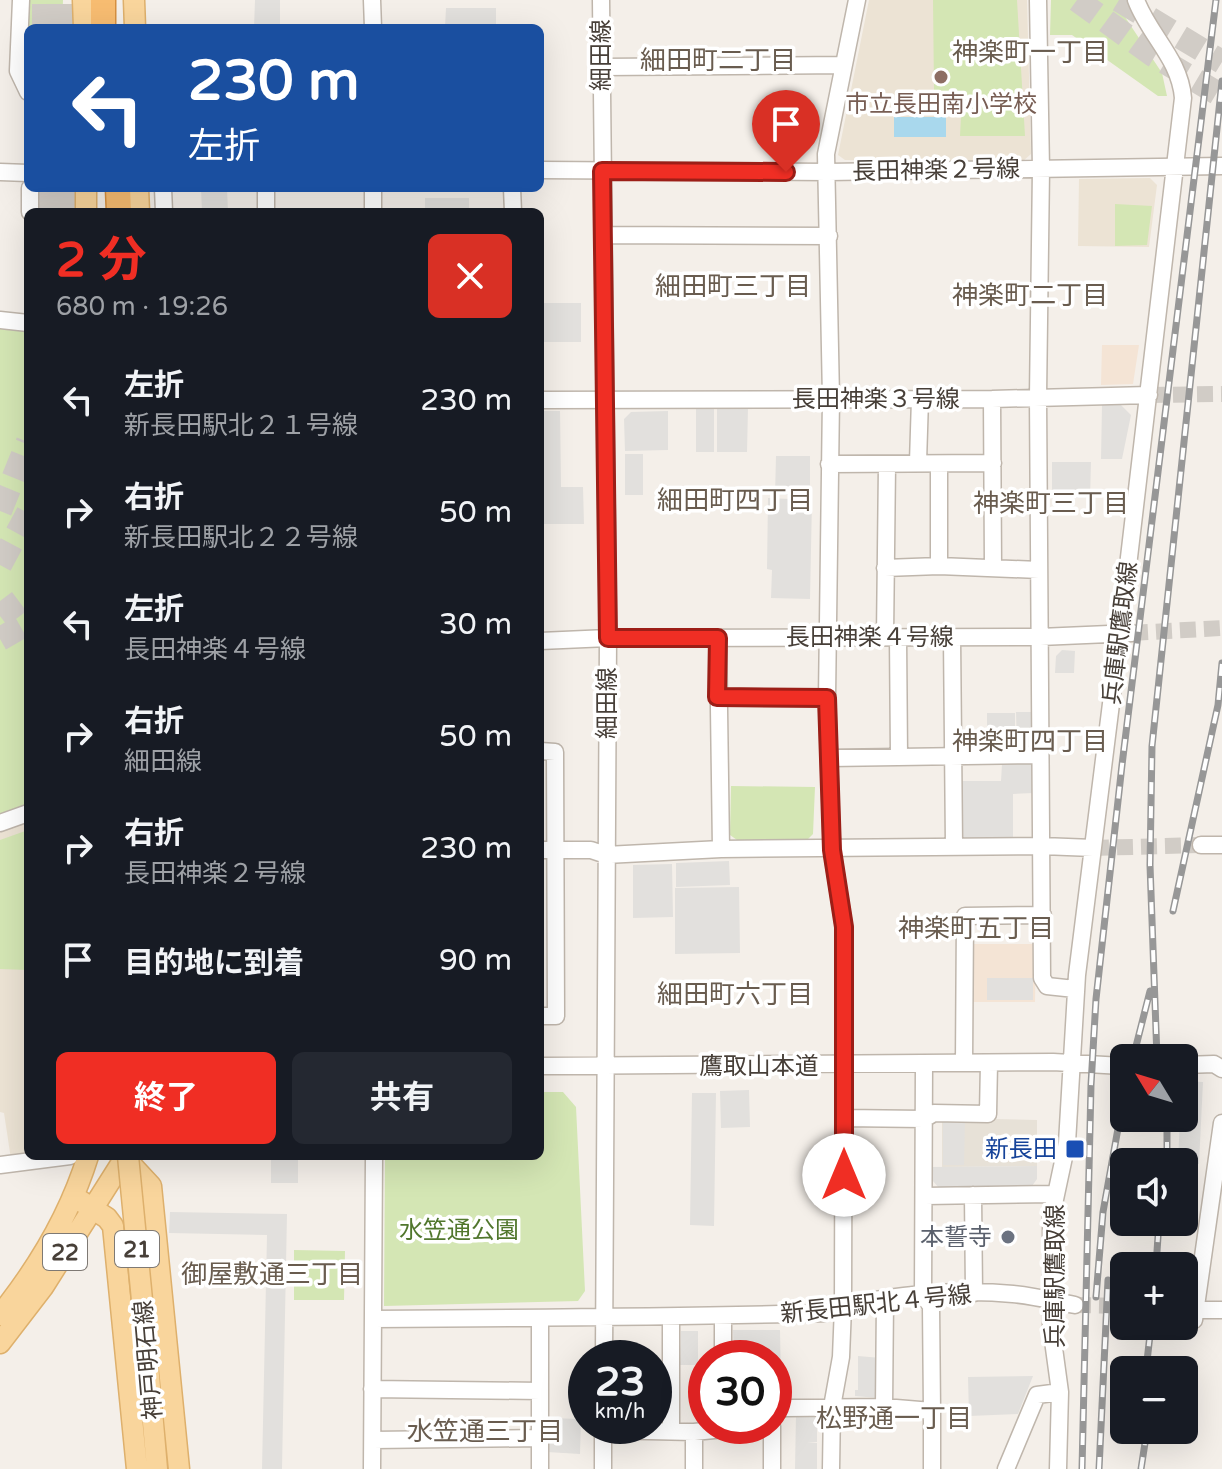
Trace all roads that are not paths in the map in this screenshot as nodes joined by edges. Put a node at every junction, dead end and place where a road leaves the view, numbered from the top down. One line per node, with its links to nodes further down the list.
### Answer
1 (21, 0): 18 (street)
2 (83, 0): 11 (main road)
3 (103, 0): 12 (highway)
4 (114, 0): 13 (highway)
5 (134, 0): 14 (main road)
6 (372, 0): 15 (street)
7 (601, 0): 17 (street, 細田線)
8 (857, 0): 16 (street)
9 (1038, 0): 20 (street)
10 (1136, 0): 21 (street, 兵庫駅鷹取線)
11 (84, 24)
12 (103, 24)
13 (114, 24)
14 (135, 24)
15 (373, 24)
16 (844, 65): 17 (street); 25 (street)
17 (602, 67): 23 (street, 細田線)
18 (24, 84)
19 (1222, 166): 21 (street, 長田神楽２号線)
20 (1041, 169): 21 (street, 長田神楽２号線); 25 (street, 長田神楽２号線); 32 (street)
21 (1176, 169): 31 (street, 兵庫駅鷹取線)
22 (544, 170): 23 (street, 長田神楽２号線)
23 (602, 171): 25 (street, 長田神楽２号線); 27 (street, 細田線)
24 (0, 172): 26 (street)
25 (828, 172): 28 (street)
26 (24, 173)
27 (603, 235): 28 (street); 33 (street, 細田線)
28 (829, 236): 34 (street)
29 (0, 320): 30 (street)
30 (24, 323)
31 (1149, 395): 32 (street, 長田神楽３号線); 47 (street, 兵庫駅鷹取線)
32 (1038, 397): 36 (street, 長田神楽３号線); 46 (street)
33 (604, 398): 34 (street, 長田神楽３号線); 37 (street, 長田神楽３号線); 51 (street, 細田線)
34 (831, 398): 35 (street, 長田神楽３号線); 40 (street)
35 (920, 399): 36 (street, 長田神楽３号線); 38 (street)
36 (992, 399): 39 (street)
37 (544, 400)
38 (918, 462): 41 (street); 42 (street)
39 (993, 463): 41 (street); 44 (street)
40 (829, 464): 42 (street); 53 (street)
41 (939, 464): 43 (street)
42 (887, 465): 45 (street)
43 (939, 566): 44 (street); 45 (street)
44 (993, 567): 46 (street)
45 (885, 568): 48 (street)
46 (1039, 570): 50 (street)
47 (1126, 633): 50 (street, 長田神楽４号線); 68 (street, 兵庫駅鷹取線)
48 (892, 637): 49 (street, 長田神楽４号線); 53 (street, 長田神楽４号線); 59 (street)
49 (952, 637): 50 (street, 長田神楽４号線); 60 (street)
50 (1040, 637): 58 (street)
51 (608, 638): 52 (street, 長田神楽４号線); 54 (street, 長田神楽４号線); 72 (street, 細田線)
52 (718, 638): 53 (street, 長田神楽４号線); 55 (street)
53 (828, 638): 56 (street)
54 (544, 641)
55 (717, 697): 56 (street); 69 (street)
56 (827, 698): 61 (street)
57 (544, 751): 70 (street)
58 (1040, 755): 60 (street); 67 (street)
59 (899, 757): 60 (street); 61 (street)
60 (954, 757): 66 (street)
61 (829, 758): 71 (street)
62 (24, 814): 63 (street)
63 (0, 823)
64 (1201, 845): 65 (street)
65 (1222, 845)
66 (954, 846): 67 (street); 71 (street)
67 (1042, 846): 68 (street); 73 (street)
68 (1093, 848): 74 (street, 兵庫駅鷹取線)
69 (721, 849): 71 (street); 72 (street)
70 (548, 850): 72 (street); 75 (street)
71 (832, 850): 80 (street)
72 (606, 855): 83 (street, 細田線)
73 (1043, 915): 74 (street); 77 (street)
74 (1075, 989): 79 (street, 兵庫駅鷹取線)
75 (544, 1016)
76 (924, 1063): 77 (street, 鷹取山本道); 80 (street, 鷹取山本道); 87 (street)
77 (964, 1063): 78 (street, 鷹取山本道)
78 (989, 1063): 79 (street, 鷹取山本道); 87 (street)
79 (1071, 1064): 84 (street, 鷹取山本道); 97 (street, 兵庫駅鷹取線)
80 (842, 1065): 83 (street, 鷹取山本道); 86 (street)
81 (1198, 1065): 85 (street)
82 (544, 1066): 83 (street, 鷹取山本道)
83 (605, 1066): 112 (street, 細田線)
84 (1110, 1066)
85 (1222, 1069)
86 (844, 1118): 87 (street); 108 (street)
87 (924, 1119): 100 (street)
88 (1222, 1123): 96 (street)
89 (39, 1160): 95 (street)
90 (86, 1160): 99 (main road, 22)
91 (124, 1160): 101 (main road, 22)
92 (126, 1160): 134 (main road, 神戸明石線 / 21, bridge)
93 (129, 1160): 135 (main road)
94 (374, 1160): 115 (street)
95 (0, 1165)
96 (1217, 1188): 102 (street)
97 (1055, 1194): 98 (street); 106 (street, 兵庫駅鷹取線)
98 (973, 1195): 100 (street); 103 (street)
99 (73, 1196): 101 (main road); 111 (main road, 22)
100 (925, 1196): 104 (street)
101 (92, 1208): 120 (main road, 22); 133 (main road)
102 (1198, 1279)
103 (974, 1293): 104 (street, 新長田駅北４号線); 106 (street, 新長田駅北４号線)
104 (923, 1295): 105 (street, 新長田駅北４号線); 127 (street)
105 (885, 1299): 108 (street, 新長田駅北４号線); 125 (street)
106 (1051, 1301): 107 (street, 新長田駅北４号線); 123 (street, 兵庫駅鷹取線)
107 (1075, 1305)
108 (843, 1307): 113 (street, 新長田駅北４号線); 124 (street)
109 (1222, 1310): 110 (street)
110 (1198, 1312)
111 (0, 1315)
112 (605, 1315): 114 (street, 新長田駅北４号線); 116 (street, 新長田駅北４号線); 117 (street, 細田線)
113 (723, 1316): 114 (street, 新長田駅北４号線); 119 (street)
114 (671, 1317): 118 (street)
115 (373, 1319): 116 (street, 新長田駅北４号線); 121 (street)
116 (540, 1319): 122 (street)
117 (604, 1340)
118 (671, 1340)
119 (723, 1340)
120 (0, 1343)
121 (372, 1389): 122 (street); 129 (street)
122 (540, 1391): 128 (street)
123 (1060, 1392): 143 (street); 144 (street, 兵庫駅鷹取線)
124 (832, 1407): 125 (street); 126 (street); 141 (street)
125 (884, 1407): 127 (street)
126 (792, 1410)
127 (932, 1411): 142 (street)
128 (540, 1438): 129 (street); 137 (street)
129 (373, 1440): 136 (street)
130 (603, 1444): 138 (street)
131 (694, 1444): 139 (street)
132 (772, 1444): 140 (street)
133 (137, 1469)
134 (157, 1469)
135 (179, 1469)
136 (372, 1469)
137 (540, 1469)
138 (603, 1469)
139 (694, 1469)
140 (772, 1469)
141 (831, 1469)
142 (932, 1469)
143 (1006, 1469)
144 (1058, 1469)

